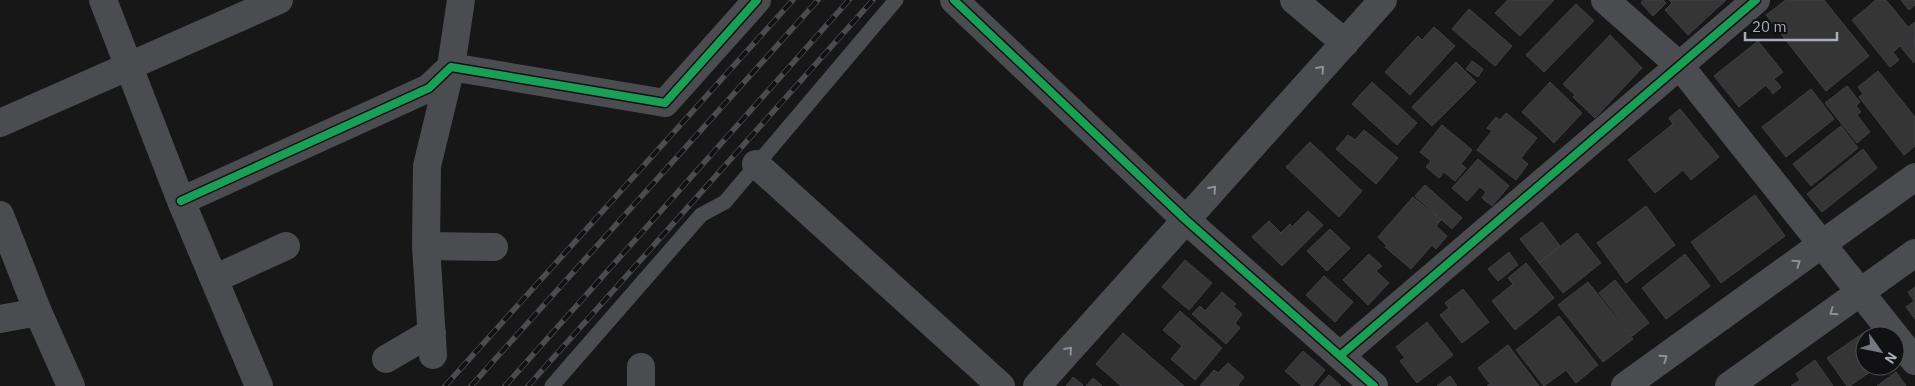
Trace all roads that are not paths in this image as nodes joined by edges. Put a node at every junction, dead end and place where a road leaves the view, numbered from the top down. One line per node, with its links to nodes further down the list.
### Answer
1 (103, 0): 12 (street)
2 (279, 0): 12 (street)
3 (461, 0): 14 (street)
4 (757, 0): 14 (street)
5 (896, 0): 16 (lane)
6 (954, 0): 20 (street)
7 (1294, 0): 11 (street)
8 (1383, 0): 11 (street)
9 (1605, 0): 13 (street)
10 (1756, 0): 13 (street)
11 (1344, 43): 20 (street, one-way to 11)
12 (129, 65): 15 (street); 18 (street)
13 (1680, 66): 23 (street); 30 (street)
14 (451, 68): 18 (street); 22 (street)
15 (0, 123)
16 (756, 164): 35 (lane); 36 (street)
17 (1915, 177): 23 (street)
18 (181, 201): 26 (street)
19 (0, 215): 28 (street)
20 (1186, 220): 30 (street); 37 (street, one-way to 20)
21 (286, 246): 26 (street)
22 (426, 246): 24 (street); 31 (street)
23 (1822, 246): 27 (street); 39 (street, one-way to 23)
24 (494, 247)
25 (1915, 253): 27 (street)
26 (214, 279): 34 (street)
27 (1861, 293): 32 (street); 40 (street, one-way to 40)
28 (38, 312): 29 (street); 33 (street)
29 (0, 318)
30 (1341, 355): 38 (street)
31 (386, 359)
32 (1915, 361)
33 (71, 386)
34 (258, 386)
35 (552, 386)
36 (1001, 386)
37 (1037, 386)
38 (1374, 386)
39 (1625, 386)
40 (1729, 386)

